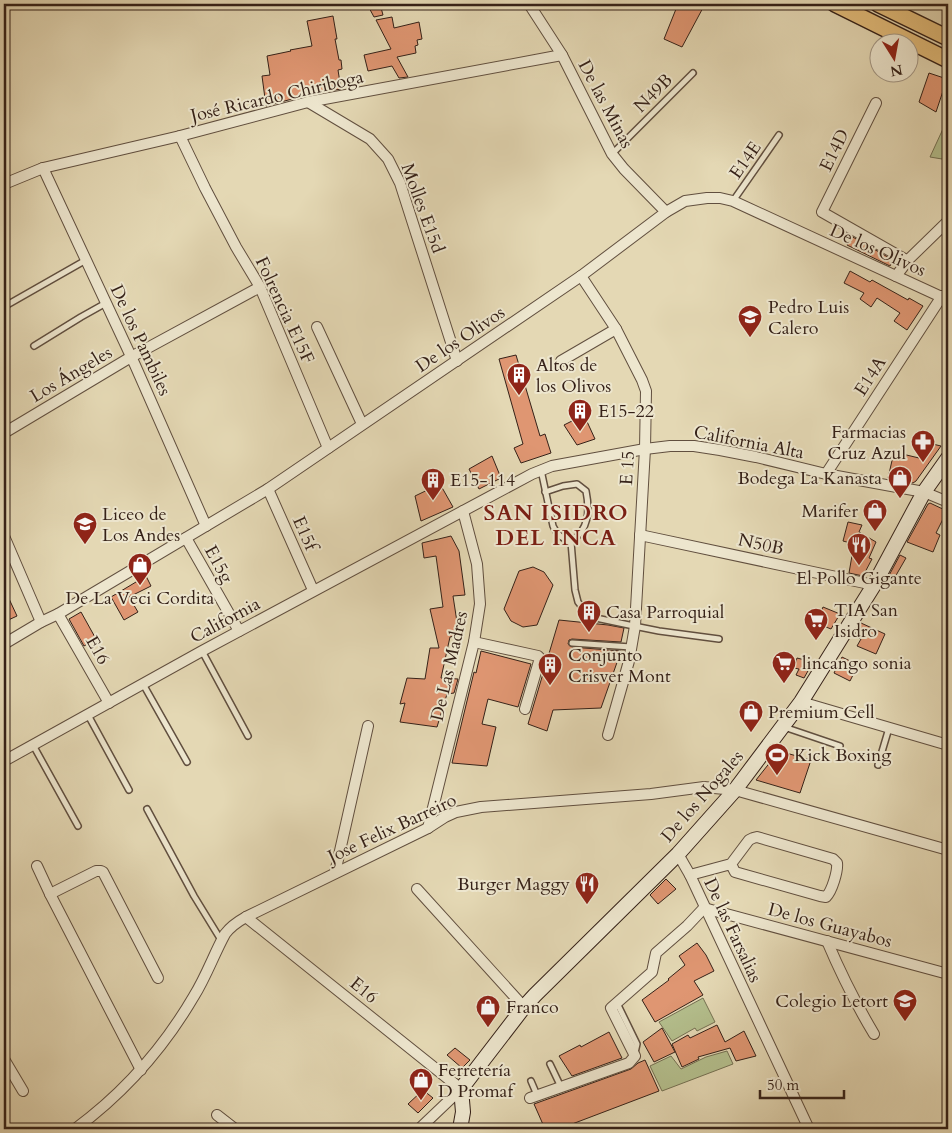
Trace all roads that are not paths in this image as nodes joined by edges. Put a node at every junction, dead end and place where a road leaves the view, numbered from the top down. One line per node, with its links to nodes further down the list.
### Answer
1 (529, 4): 5 (street, De las Minas)
2 (835, 4): 6 (main road)
3 (878, 4): 4 (main road)
4 (948, 38)
5 (562, 55): 8 (street, José Ricardo Chiriboga); 12 (street, De las Minas)
6 (948, 60)
7 (693, 72): 12 (lane, N49B)
8 (308, 102): 11 (street, José Ricardo Chiriboga); 30 (street, Molles E15d)
9 (876, 103): 19 (street, E14D)
10 (779, 135): 15 (lane, E14E)
11 (180, 136): 13 (street, José Ricardo Chiriboga); 22 (street, Folrencia E15F)
12 (612, 154): 16 (street, De las Minas)
13 (43, 168): 14 (street, José Ricardo Chiriboga); 18 (street, De los Pambiles)
14 (4, 184)
15 (732, 201): 16 (street, De los Olivos); 21 (street, De los Olivos)
16 (666, 212): 20 (street, De los Olivos)
17 (948, 221): 19 (street)
18 (86, 260): 24 (street, De los Pambiles); 25 (lane)
19 (908, 261): 21 (street)
20 (581, 276): 27 (street, E 15); 30 (street, De los Olivos)
21 (896, 276): 23 (street, De los Olivos)
22 (260, 286): 29 (street, Los Ángeles); 34 (street, Folrencia E15F)
23 (945, 298): 38 (street, E14A)
24 (106, 303): 28 (lane); 29 (street, De los Pambiles)
25 (7, 305)
26 (317, 328): 32 (street)
27 (616, 329): 31 (street); 35 (street, E 15)
28 (34, 346)
29 (131, 357): 33 (street, Los Ángeles); 44 (street, De los Pambiles)
30 (457, 361): 32 (street, De los Olivos)
31 (561, 361)
32 (362, 424): 34 (street, De los Olivos)
33 (4, 433)
34 (328, 448): 39 (street, De los Olivos)
35 (645, 448): 37 (street, California Alta); 38 (street, California Alta); 45 (street, E 15)
36 (948, 458): 41 (street, De los Nogales)
37 (541, 470): 40 (lane); 43 (street, California Alta)
38 (826, 474): 41 (street, California Alta)
39 (268, 489): 44 (street, De los Olivos); 50 (street, E15f)
40 (545, 492): 48 (lane); 48 (lane)
41 (924, 492): 42 (street, California Alta); 49 (street, De los Nogales)
42 (948, 502)
43 (463, 511): 50 (street, California); 56 (street, De Las Madres)
44 (206, 526): 47 (street, De los Olivos)
45 (640, 535): 49 (street, N50B); 53 (street, E 15)
46 (4, 536): 52 (street)
47 (186, 538): 51 (street, De los Olivos); 54 (street, E15g)
48 (571, 542): 53 (lane)
49 (874, 585): 62 (street, De los Nogales)
50 (313, 590): 54 (street, California)
51 (58, 614): 52 (street, De los Olivos); 63 (street, E16)
52 (40, 622): 58 (street, De los Olivos)
53 (634, 626): 55 (lane); 59 (street, E 15)
54 (239, 631): 60 (street, California)
55 (719, 639)
56 (474, 642): 64 (street); 81 (street, De Las Madres)
57 (572, 643): 59 (lane)
58 (4, 644)
59 (631, 646): 69 (street, E 15)
60 (202, 650): 61 (street, California); 70 (lane)
61 (143, 683): 63 (street, California); 75 (lane)
62 (801, 702): 67 (street, De los Nogales); 68 (street)
63 (109, 703): 65 (street, California)
64 (525, 709)
65 (88, 714): 71 (street, California); 77 (lane)
66 (368, 726): 86 (street)
67 (783, 726): 73 (lane); 78 (street, De los Nogales)
68 (889, 728): 72 (street); 76 (lane)
69 (608, 735)
70 (248, 736)
71 (33, 745): 74 (street, California); 80 (lane)
72 (948, 745)
73 (840, 746)
74 (4, 761)
75 (187, 762)
76 (878, 765)
77 (129, 790)
78 (736, 790): 81 (street, Jose Felix Barreiro); 82 (street, Jose Felix Barreiro); 83 (street, De los Nogales)
79 (147, 809): 92 (lane)
80 (78, 826)
81 (428, 828): 86 (street, Jose Felix Barreiro)
82 (948, 850)
83 (678, 854): 87 (street, De las Farsalias); 96 (street, De los Nogales)
84 (731, 864): 84 (street); 87 (street)
85 (37, 866): 89 (street)
86 (335, 873): 91 (street, Jose Felix Barreiro)
87 (690, 875): 90 (street, De las Farsalias)
88 (417, 889): 96 (street)
89 (50, 894): 95 (street); 100 (street)
90 (704, 908): 93 (street, De los Guayabos); 102 (street); 111 (street, De las Farsalias)
91 (246, 917): 92 (street, Jose Felix Barreiro); 103 (street, E16)
92 (222, 940): 100 (street, Jose Felix Barreiro)
93 (828, 941): 94 (street, De los Guayabos); 97 (street)
94 (948, 974)
95 (158, 978)
96 (524, 1007): 103 (street, De los Nogales)
97 (874, 1034)
98 (4, 1059): 104 (street)
99 (550, 1064): 102 (lane)
100 (141, 1070): 107 (street, Jose Felix Barreiro)
101 (531, 1081): 105 (lane)
102 (561, 1087): 105 (street)
103 (461, 1089): 109 (street); 110 (street)
104 (23, 1091)
105 (534, 1097)
106 (217, 1115): 108 (street)
107 (74, 1129)
108 (235, 1129)
109 (419, 1129)
110 (460, 1129)
111 (809, 1129)

